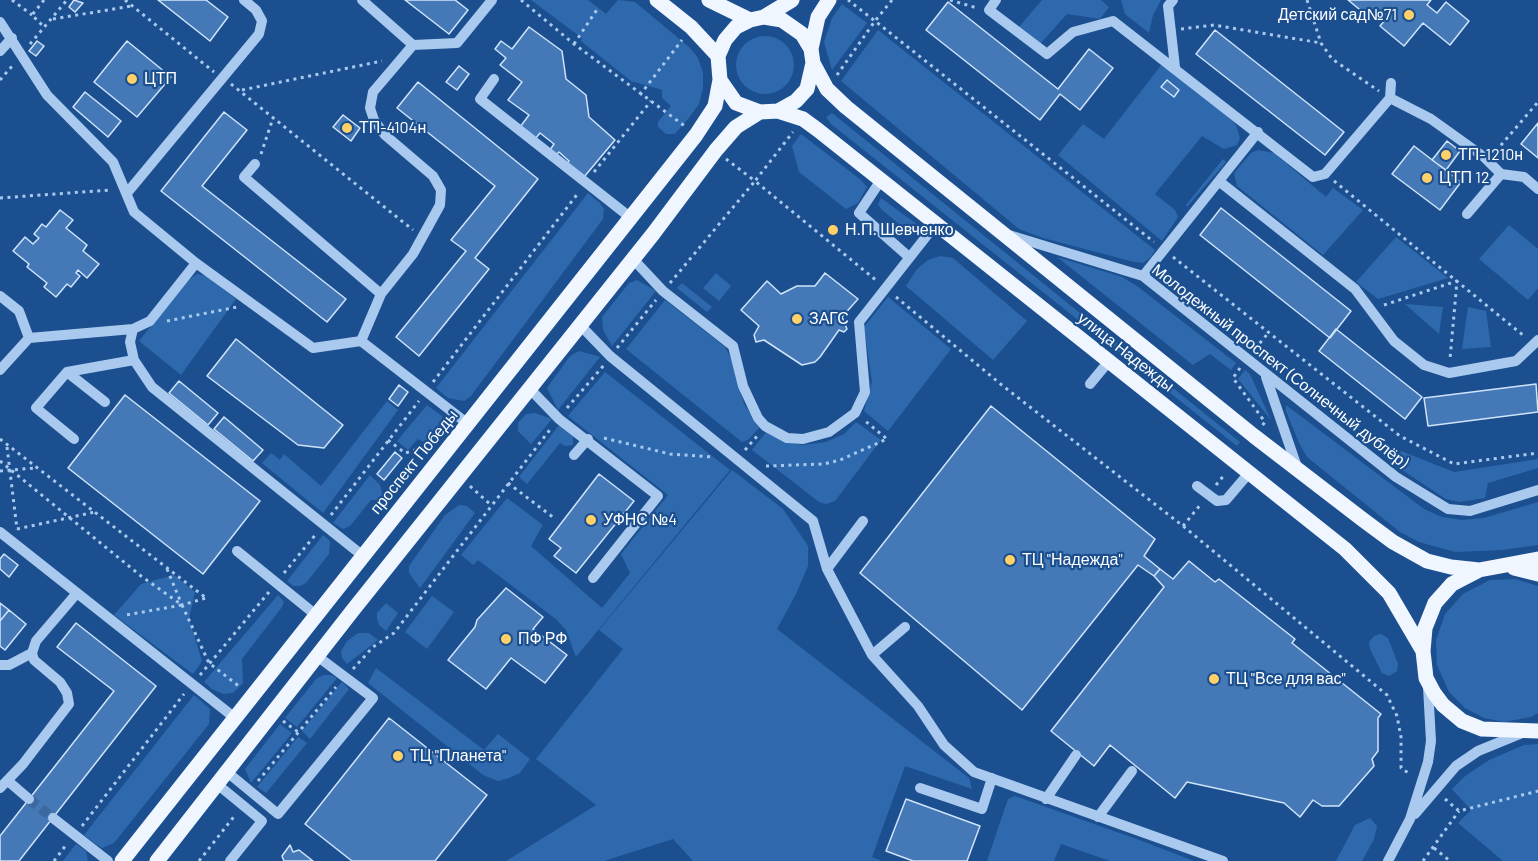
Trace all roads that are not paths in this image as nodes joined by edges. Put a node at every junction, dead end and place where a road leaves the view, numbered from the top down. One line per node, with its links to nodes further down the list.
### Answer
1 (244, 0): 30 (street)
2 (362, 0): 13 (street)
3 (492, 0): 13 (street)
4 (657, 0): 15 (main road)
5 (709, 0): 10 (main road)
6 (792, 0): 10 (main road)
7 (829, 0): 16 (main road)
8 (996, 0): 17 (street)
9 (1173, 0): 17 (street)
10 (757, 18): 15 (main road); 16 (main road)
11 (0, 22): 12 (street)
12 (12, 38): 14 (street); 30 (street)
13 (413, 45): 39 (street)
14 (0, 51)
15 (718, 56): 19 (main road, проспект Победы)
16 (812, 56): 22 (main road); 34 (main road, улица Надежды)
17 (1175, 67): 24 (street)
18 (494, 79): 32 (street)
19 (720, 80): 23 (main road); 32 (main road, проспект Победы)
20 (1391, 83): 21 (street)
21 (1390, 98): 24 (street); 26 (street)
22 (778, 111): 23 (main road); 27 (main road, улица Надежды)
23 (760, 112): 36 (main road)
24 (1258, 132): 28 (street)
25 (255, 164): 39 (street)
26 (1501, 174): 29 (street); 31 (street)
27 (881, 180): 33 (main road, улица Надежды); 35 (street)
28 (1220, 182): 38 (street); 45 (street)
29 (1538, 189)
30 (127, 193): 37 (street)
31 (1467, 214)
32 (631, 219): 54 (main road, проспект Победы)
33 (936, 224): 35 (street); 47 (main road, улица Надежды)
34 (1000, 233): 38 (street, Молодежный проспект (Солнечный дублёр)); 58 (main road, улица Надежды)
35 (909, 257): 36 (street)
36 (633, 259): 41 (main road)
37 (196, 262): 42 (street); 44 (street)
38 (1143, 276): 50 (street, Молодежный проспект (Солнечный дублёр))
39 (381, 294): 44 (street)
40 (0, 296): 43 (street)
41 (580, 325): 52 (main road); 68 (street)
42 (133, 329): 43 (street); 46 (street)
43 (29, 338): 48 (street)
44 (361, 340): 54 (street)
45 (1536, 342)
46 (134, 360): 49 (street); 65 (street)
47 (1109, 361): 51 (street); 59 (main road, улица Надежды)
48 (0, 370)
49 (67, 372): 53 (street); 55 (street)
50 (1266, 376): 58 (street); 61 (street, Молодежный проспект (Солнечный дублёр))
51 (1090, 384)
52 (530, 390): 56 (street); 77 (main road)
53 (105, 402)
54 (468, 424): 65 (main road, проспект Победы)
55 (74, 439)
56 (588, 439): 57 (street); 71 (street)
57 (573, 455)
58 (1298, 470): 69 (main road, улица Надежды)
59 (1249, 472): 60 (street); 75 (main road, улица Надежды)
60 (1197, 486)
61 (1538, 490)
62 (863, 521): 68 (street)
63 (0, 532): 72 (street)
64 (237, 551): 73 (street)
65 (363, 556): 73 (main road, проспект Победы)
66 (1538, 559): 67 (main road)
67 (1505, 566): 69 (main road); 70 (main road)
68 (827, 569): 78 (street)
69 (1479, 570): 75 (main road)
70 (1538, 574)
71 (593, 578)
72 (77, 592): 76 (street); 81 (street)
73 (316, 615): 81 (main road, проспект Победы)
74 (905, 627): 78 (street)
75 (1423, 651): 80 (main road)
76 (32, 653): 79 (street); 87 (street)
77 (317, 656): 85 (main road); 85 (street)
78 (872, 656): 86 (street)
79 (0, 665)
80 (1426, 678): 82 (main road); 93 (street)
81 (235, 718): 95 (main road, проспект Победы)
82 (1534, 730): 93 (street)
83 (1076, 755): 90 (street)
84 (1132, 771): 91 (street)
85 (222, 778): 96 (main road); 97 (street)
86 (992, 778): 88 (street); 90 (street)
87 (4, 784): 89 (street)
88 (920, 788)
89 (29, 799)
90 (1047, 799): 91 (street)
91 (1098, 817): 98 (street)
92 (53, 818): 94 (street)
93 (1410, 819): 99 (street)
94 (108, 861)
95 (122, 861)
96 (157, 861)
97 (230, 861)
98 (1223, 861)
99 (1388, 861)

